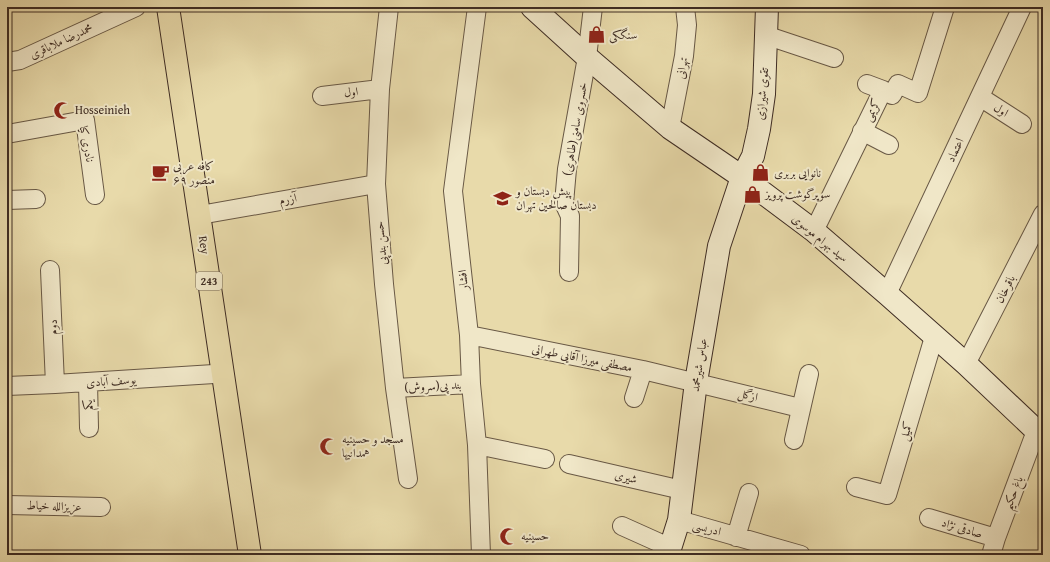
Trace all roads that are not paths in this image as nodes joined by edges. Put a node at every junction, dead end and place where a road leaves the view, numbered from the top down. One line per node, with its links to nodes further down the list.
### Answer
1 (136, 7): 14 (street, محمدرضا ملاباقری)
2 (168, 7): 29 (main road, Rey / 243)
3 (389, 7): 15 (street, حسن بندپی)
4 (477, 7): 34 (street, افشار)
5 (532, 7): 12 (street, سید بهرام موسوی)
6 (592, 7): 12 (street, خسروی سامنی(طاهری))
7 (685, 7): 19 (street, تهرانی)
8 (767, 7): 11 (street, تقوی شیرازی)
9 (945, 7): 20 (street, کریمی)
10 (1022, 7): 17 (street, اعتماد)
11 (765, 35): 13 (street); 23 (street, تقوی شیرازی)
12 (587, 58): 19 (street, سید بهرام موسوی); 32 (street, خسروی سامنی(طاهری))
13 (834, 58)
14 (7, 62)
15 (380, 89): 16 (street, اول); 24 (street, حسن بندپی)
16 (322, 96)
17 (980, 97): 18 (street, اول); 33 (street, اعتماد)
18 (1022, 124)
19 (670, 128): 23 (street, سید بهرام موسوی)
20 (862, 131): 22 (street); 30 (street, کریمی)
21 (7, 134): 25 (street, نادری کیا)
22 (888, 145)
23 (742, 177): 30 (street, سید بهرام موسوی); 41 (street, عباس شیرمحمد)
24 (376, 184): 29 (street, آزرم); 45 (street, حسن بندپی)
25 (95, 195)
26 (36, 199): 27 (street)
27 (7, 200)
28 (1043, 214): 36 (street, باقرخان)
29 (200, 215): 67 (main road, Rey / 243)
30 (814, 231): 33 (street, سید بهرام موسوی)
31 (50, 270): 42 (street, دوم)
32 (569, 272)
33 (887, 294): 35 (street, سید بهرام موسوی)
34 (469, 335): 37 (street, مصطفی میرزا آقایی طهرانی); 43 (street, افشار)
35 (934, 337): 36 (street, سید بهرام موسوی); 55 (street, کمیل)
36 (966, 364): 49 (street, سید بهرام موسوی)
37 (643, 370): 41 (street, مصطفی میرزا آقایی طهرانی); 46 (street)
38 (214, 374): 40 (street, یوسف آبادی)
39 (809, 374): 47 (street)
40 (88, 382): 42 (street, یوسف آبادی); 48 (street, یکم)
41 (696, 382): 47 (street, ازگل); 56 (street, عباس شیرمحمد)
42 (55, 384): 44 (street, یوسف آبادی)
43 (471, 384): 45 (street, بند پی(سروش)); 51 (street, افشار)
44 (7, 386)
45 (395, 388): 54 (street, حسن بندپی)
46 (634, 398)
47 (800, 408): 50 (street)
48 (89, 428)
49 (1040, 434): 64 (street, باغ حکیم)
50 (794, 440)
51 (477, 445): 52 (street); 66 (street, افشار)
52 (545, 459)
53 (569, 464): 56 (street, شیری)
54 (408, 479)
55 (856, 487)
56 (682, 490): 61 (street, عباس شیرمحمد)
57 (749, 493): 63 (street, ادریسی)
58 (7, 505): 59 (street, عزیزالله خیاط)
59 (101, 507)
60 (929, 518): 64 (street, صادقی نژاد)
61 (679, 520): 63 (street, ادریسی); 65 (street, عباس شیرمحمد)
62 (622, 526): 65 (street)
63 (736, 536): 68 (street, ادریسی)
64 (993, 547)
65 (670, 552)
66 (486, 553)
67 (250, 555)
68 (801, 555)

